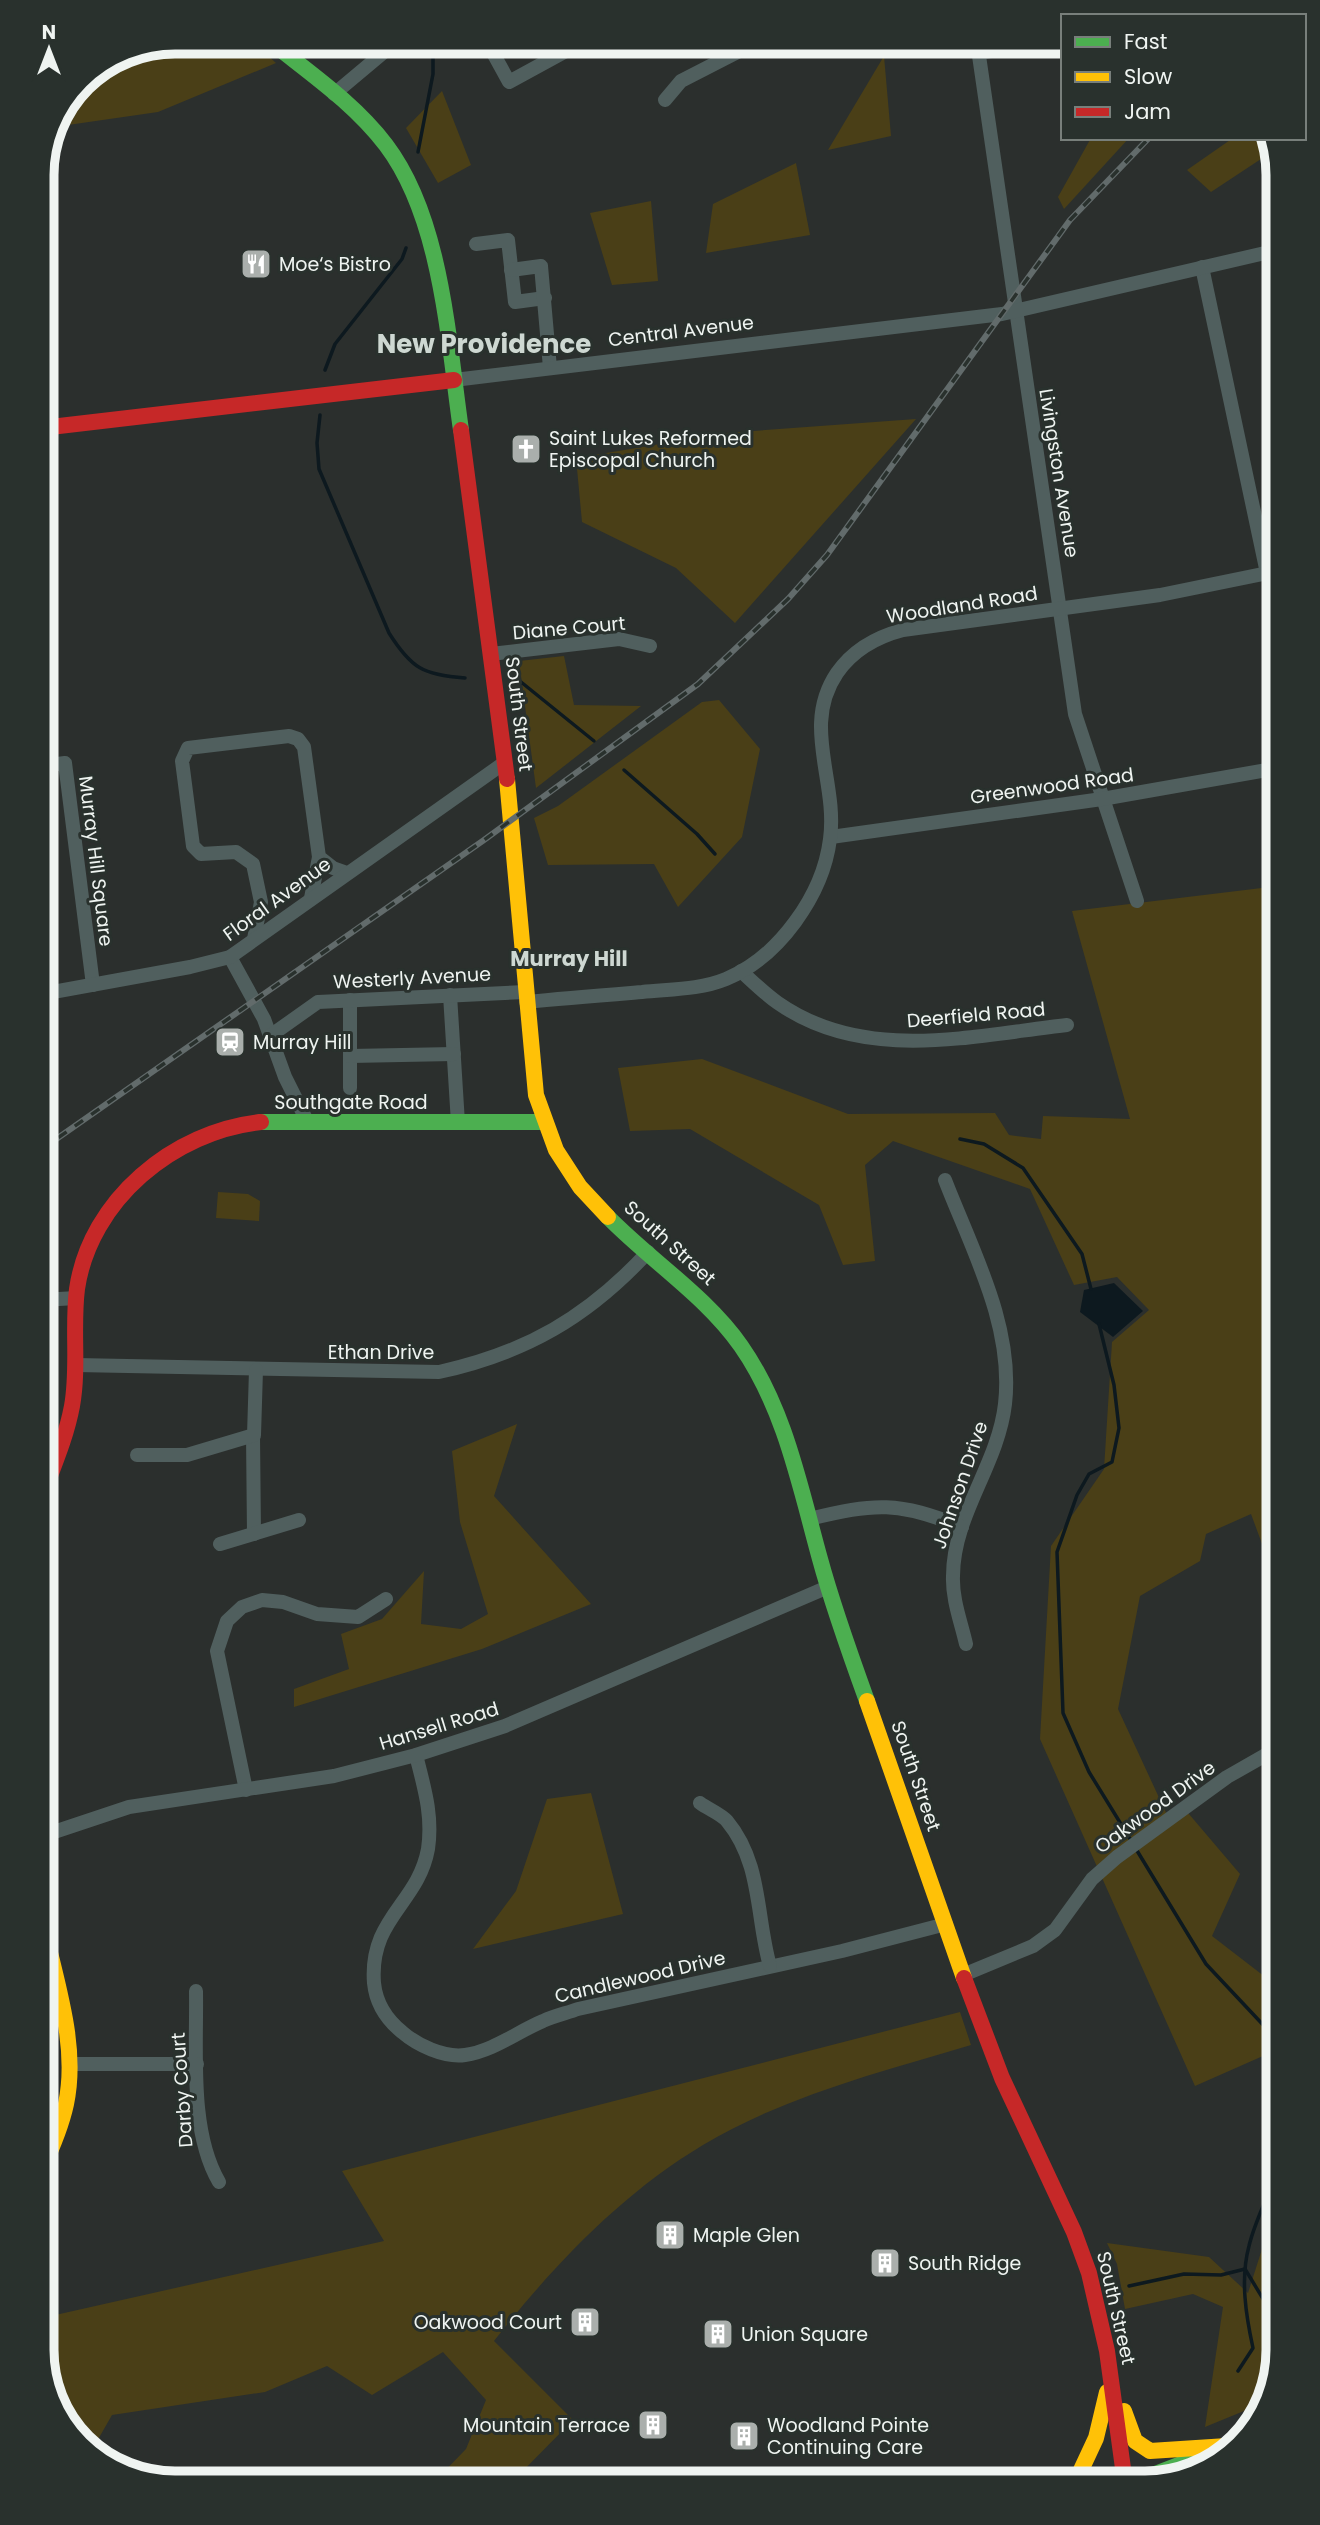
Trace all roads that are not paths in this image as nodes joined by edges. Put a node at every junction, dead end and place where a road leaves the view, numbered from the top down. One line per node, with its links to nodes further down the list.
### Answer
1 (286, 54): 7 (street, South Street)
2 (381, 54): 7 (street)
3 (494, 54): 4 (street)
4 (560, 54)
5 (720, 55): 8 (street)
6 (978, 55): 14 (street, Livingston Avenue)
7 (334, 94): 16 (street, South Street)
8 (665, 100)
9 (476, 244): 12 (street)
10 (1266, 253): 11 (street, Central Avenue)
11 (1202, 267): 14 (street, Central Avenue); 18 (street)
12 (511, 270): 13 (street); 13 (street)
13 (545, 298): 15 (street)
14 (1015, 311): 15 (street, Central Avenue); 20 (street, Livingston Avenue)
15 (550, 368): 16 (street, Central Avenue)
16 (453, 380): 17 (street, Central Avenue); 22 (street, South Street)
17 (55, 426)
18 (1266, 546)
19 (1266, 573): 20 (street, Woodland Road)
20 (1061, 610): 26 (street, Livingston Avenue); 27 (street, Woodland Road)
21 (650, 646): 22 (street, Diane Court)
22 (491, 654): 23 (street, South Street)
23 (504, 763): 29 (street, Floral Avenue); 40 (street, South Street)
24 (55, 764): 37 (street, Murray Hill Square)
25 (1266, 770): 26 (street, Greenwood Road)
26 (1102, 799): 27 (street, Greenwood Road); 31 (street, Livingston Avenue)
27 (831, 837): 36 (street, Woodland Road)
28 (319, 857): 29 (street); 30 (street); 32 (street)
29 (347, 873): 30 (street, Floral Avenue)
30 (311, 898): 33 (street, Floral Avenue)
31 (1137, 901)
32 (261, 902): 33 (street); 34 (street)
33 (283, 918): 34 (street, Floral Avenue)
34 (254, 939): 35 (street, Floral Avenue)
35 (230, 957): 37 (street, Floral Avenue); 43 (street)
36 (741, 971): 40 (street, Woodland Road); 42 (street, Deerfield Road)
37 (93, 985): 38 (street, Floral Avenue)
38 (55, 992)
39 (450, 995): 40 (street, Westerly Avenue); 41 (street, Westerly Avenue); 44 (street)
40 (525, 997): 48 (street, South Street)
41 (350, 1000): 43 (street, Westerly Avenue); 45 (street)
42 (1067, 1025)
43 (270, 1036): 47 (street)
44 (454, 1054): 45 (street); 49 (street)
45 (350, 1056): 46 (street)
46 (350, 1088)
47 (306, 1119): 49 (street, Southgate Road); 52 (street, Southgate Road)
48 (543, 1122): 49 (street, Southgate Road); 51 (street, South Street)
49 (458, 1123)
50 (946, 1180): 61 (street, Johnson Drive)
51 (648, 1252): 55 (street, Ethan Drive); 59 (street, South Street)
52 (76, 1298): 53 (street); 54 (street, Southgate Road)
53 (54, 1299)
54 (76, 1365): 55 (street, Ethan Drive); 58 (street, Southgate Road)
55 (256, 1370): 56 (street)
56 (253, 1436): 57 (street); 62 (street)
57 (137, 1455)
58 (54, 1462)
59 (809, 1519): 61 (street); 64 (street, South Street)
60 (299, 1520): 62 (street)
61 (962, 1527): 66 (street, Johnson Drive)
62 (254, 1534): 63 (street)
63 (220, 1544)
64 (828, 1587): 67 (street, Hansell Road); 72 (street, South Street)
65 (386, 1599): 69 (street)
66 (967, 1644)
67 (416, 1755): 69 (street, Hansell Road); 73 (street, Candlewood Drive)
68 (1266, 1755): 74 (street, Oakwood Drive)
69 (246, 1790): 71 (street, Hansell Road)
70 (700, 1803): 73 (street)
71 (54, 1832)
72 (946, 1924): 73 (street, Candlewood Drive); 74 (street, South Street)
73 (769, 1966)
74 (963, 1975): 81 (street, South Street)
75 (54, 1982): 77 (street)
76 (196, 1991): 78 (street, Darby Court)
77 (72, 2064): 78 (street); 79 (street)
78 (197, 2064): 80 (street, Darby Court)
79 (54, 2144)
80 (219, 2182)
81 (1111, 2373): 82 (street); 85 (street); 86 (street, South Street)
82 (1216, 2447)
83 (1205, 2455): 84 (street)
84 (1177, 2466)
85 (1080, 2471)
86 (1123, 2471)

